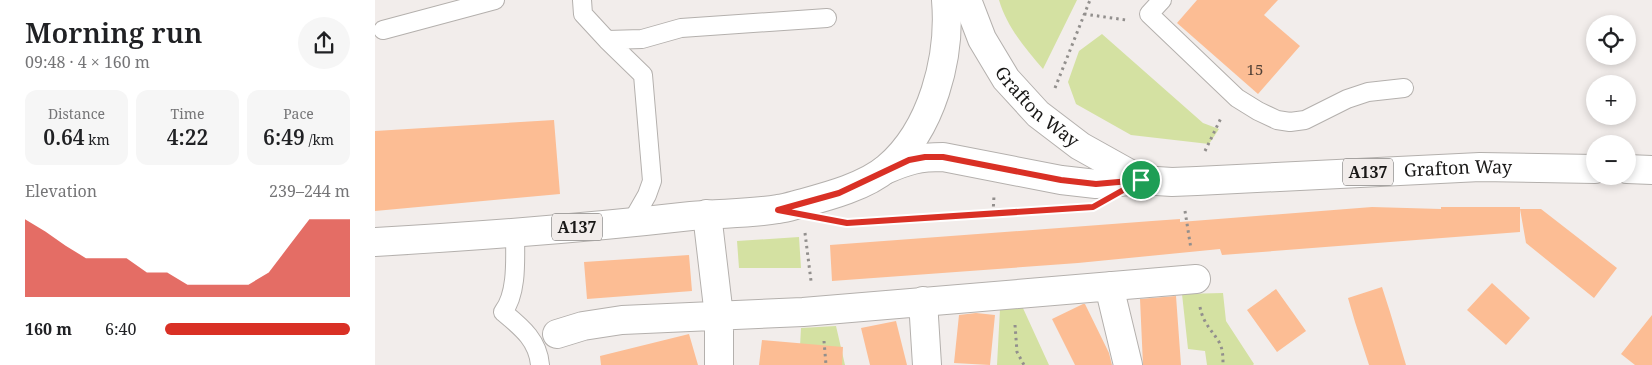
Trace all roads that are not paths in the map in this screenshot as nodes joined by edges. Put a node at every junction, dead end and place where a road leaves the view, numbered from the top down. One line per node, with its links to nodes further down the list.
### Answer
1 (495, 0): 7 (lane)
2 (582, 0): 8 (lane)
3 (945, 0): 12 (main road, A137)
4 (967, 0): 14 (main road, Grafton Way / A137)
5 (1161, 0): 9 (lane)
6 (827, 18): 8 (lane)
7 (383, 30)
8 (607, 40): 16 (lane)
9 (1404, 88)
10 (1586, 168): 14 (main road, Grafton Way / A137)
11 (1636, 169): 13 (main road)
12 (885, 170): 14 (main road, Grafton Way / A137); 15 (main road, A137)
13 (1652, 170)
14 (1141, 180)
15 (707, 214): 16 (main road, A137); 22 (main road)
16 (631, 223): 17 (main road, A137)
17 (515, 232): 18 (main road, A137); 24 (lane)
18 (375, 242)
19 (1196, 279): 20 (main road)
20 (1109, 286): 21 (main road); 27 (main road)
21 (923, 301): 22 (main road); 26 (main road)
22 (719, 316): 23 (main road); 25 (main road)
23 (557, 334)
24 (540, 365)
25 (719, 365)
26 (927, 365)
27 (1127, 365)

